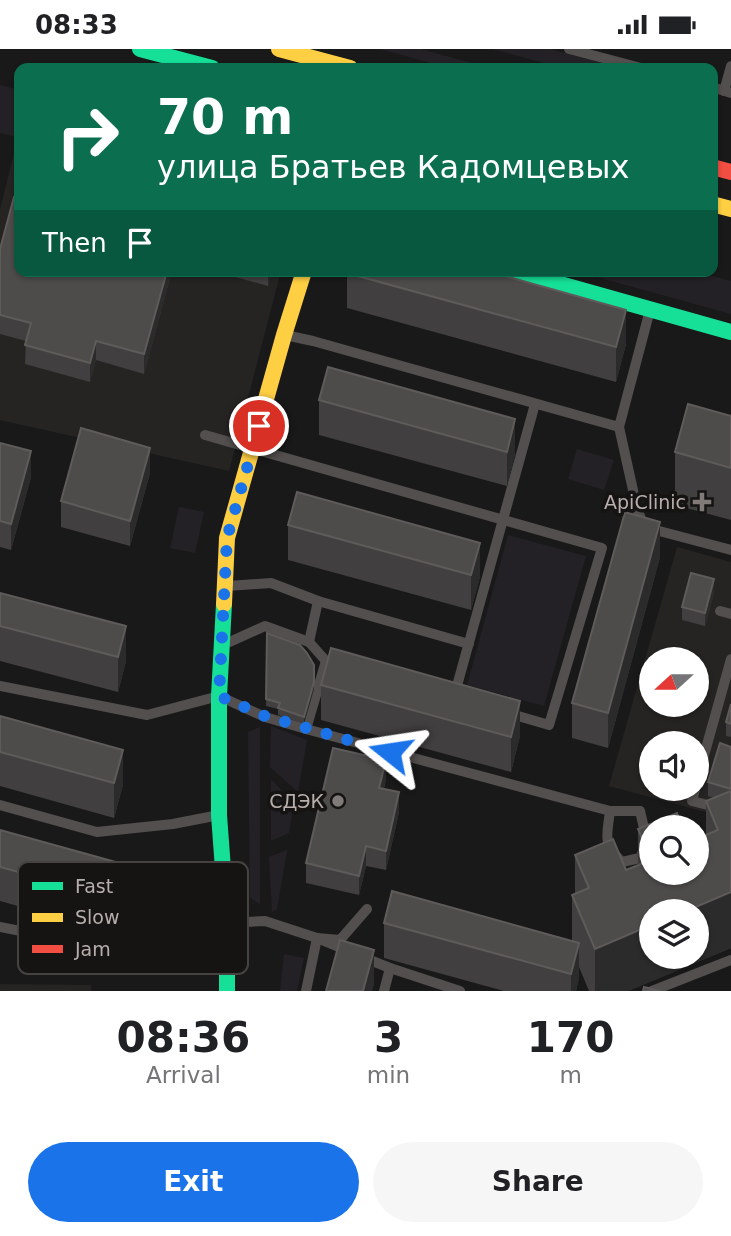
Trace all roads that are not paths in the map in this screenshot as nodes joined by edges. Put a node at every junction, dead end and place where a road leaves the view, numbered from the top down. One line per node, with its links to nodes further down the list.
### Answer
1 (140, 49): 4 (street)
2 (279, 49): 5 (street)
3 (569, 49): 6 (lane)
4 (193, 63)
5 (344, 63)
6 (622, 63)
7 (731, 66): 8 (lane)
8 (728, 92)
9 (302, 277): 13 (street)
10 (535, 277): 11 (street)
11 (650, 310): 12 (street); 15 (lane)
12 (731, 332)
13 (284, 335): 14 (lane); 17 (street)
14 (536, 404): 15 (lane); 18 (lane)
15 (619, 428): 19 (lane)
16 (205, 435): 17 (lane)
17 (253, 449): 18 (lane); 20 (street)
18 (503, 519): 23 (lane); 33 (lane)
19 (731, 550)
20 (225, 586): 21 (lane); 24 (street)
21 (318, 601): 22 (lane); 23 (lane)
22 (309, 642): 24 (lane); 26 (lane)
23 (469, 644): 31 (lane)
24 (222, 645): 30 (street)
25 (731, 659): 35 (lane)
26 (326, 661): 27 (lane); 34 (lane)
27 (352, 668)
28 (0, 686): 30 (lane)
29 (442, 694): 31 (lane)
30 (219, 696): 34 (lane); 40 (street)
31 (454, 697): 32 (lane)
32 (466, 701)
33 (502, 711)
34 (306, 729): 38 (lane)
35 (709, 739)
36 (692, 801): 39 (lane)
37 (0, 805): 40 (lane)
38 (610, 811): 38 (lane)
39 (731, 811)
40 (219, 815): 41 (street)
41 (222, 862)
42 (367, 909): 46 (lane)
43 (248, 922): 46 (lane)
44 (0, 927): 45 (lane)
45 (18, 931)
46 (317, 938): 48 (lane); 49 (lane)
47 (731, 960): 52 (lane)
48 (390, 968): 50 (lane); 51 (lane)
49 (306, 991)
50 (384, 991)
51 (460, 991)
52 (652, 991)

